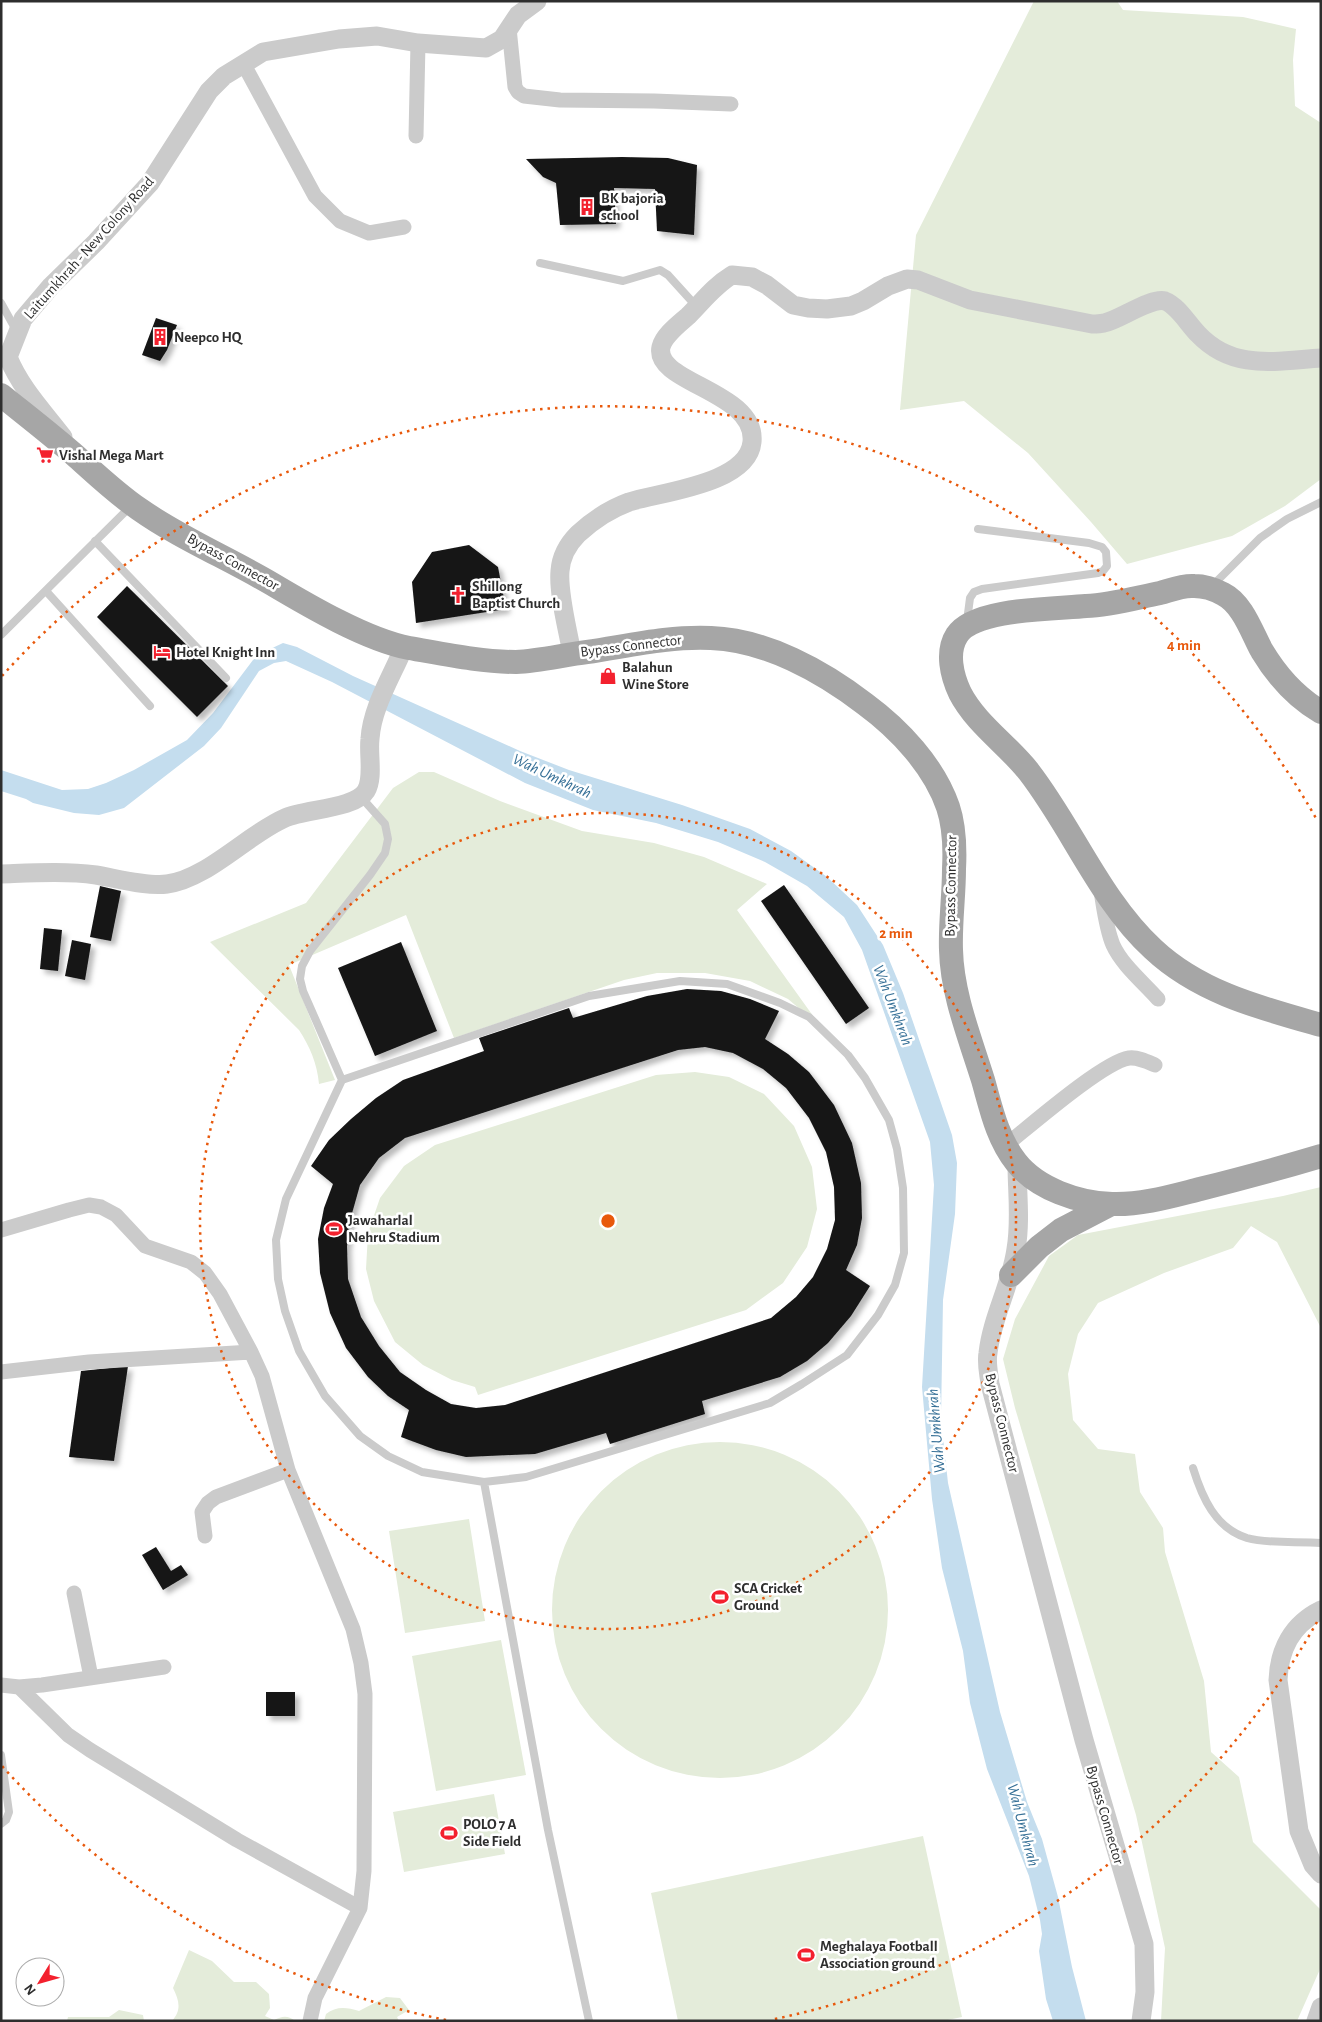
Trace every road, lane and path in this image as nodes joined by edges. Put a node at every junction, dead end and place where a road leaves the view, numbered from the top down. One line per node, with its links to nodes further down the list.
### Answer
1 (536, 1): 2 (street, Laitumkhrah - New Colony Road)
2 (509, 28): 3 (street, Laitumkhrah - New Colony Road); 5 (street)
3 (418, 43): 4 (street, Laitumkhrah - New Colony Road); 6 (street)
4 (243, 63): 7 (street); 11 (street, Laitumkhrah - New Colony Road)
5 (731, 104)
6 (416, 136)
7 (404, 227)
8 (540, 263): 10 (lane)
9 (1, 303): 11 (lane)
10 (697, 307): 12 (street); 24 (street)
11 (18, 332): 14 (street, Laitumkhrah - New Colony Road)
12 (1321, 358)
13 (1, 396): 14 (main road, Bypass Connector)
14 (78, 458): 16 (main road, Bypass Connector)
15 (1321, 502): 19 (lane)
16 (132, 504): 18 (lane); 23 (main road, Bypass Connector)
17 (978, 529): 21 (lane)
18 (95, 542): 20 (lane); 25 (lane)
19 (1210, 588): 21 (main road); 27 (main road)
20 (46, 591): 22 (lane); 26 (lane)
21 (966, 625): 30 (main road)
22 (1, 635)
23 (404, 647): 24 (main road, Bypass Connector); 28 (street)
24 (572, 654): 35 (main road, Bypass Connector)
25 (226, 678)
26 (150, 706)
27 (1321, 712)
28 (361, 797): 29 (street); 34 (lane)
29 (1, 874)
30 (1100, 882): 31 (street); 32 (main road)
31 (1158, 999)
32 (1321, 1025)
33 (1154, 1064): 35 (street)
34 (342, 1080): 44 (lane); 44 (lane)
35 (1012, 1155): 37 (main road); 39 (street, Bypass Connector)
36 (1321, 1156): 37 (main road)
37 (1111, 1204): 39 (main road)
38 (1, 1230): 40 (street)
39 (1011, 1275): 60 (street, Bypass Connector)
40 (251, 1352): 41 (street); 43 (street)
41 (1, 1372)
42 (1192, 1468): 46 (lane)
43 (288, 1470): 45 (street); 56 (street)
44 (484, 1482): 59 (lane)
45 (205, 1536)
46 (1321, 1543)
47 (74, 1593): 50 (street)
48 (1321, 1610): 55 (street)
49 (164, 1667): 50 (street)
50 (91, 1677): 52 (street)
51 (1, 1685): 52 (street)
52 (19, 1687): 56 (street)
53 (1, 1755): 54 (lane)
54 (1, 1824)
55 (1321, 1874)
56 (360, 1908): 58 (street)
57 (1321, 2007): 61 (street)
58 (310, 2021)
59 (589, 2021)
60 (1141, 2021)
61 (1316, 2021)

